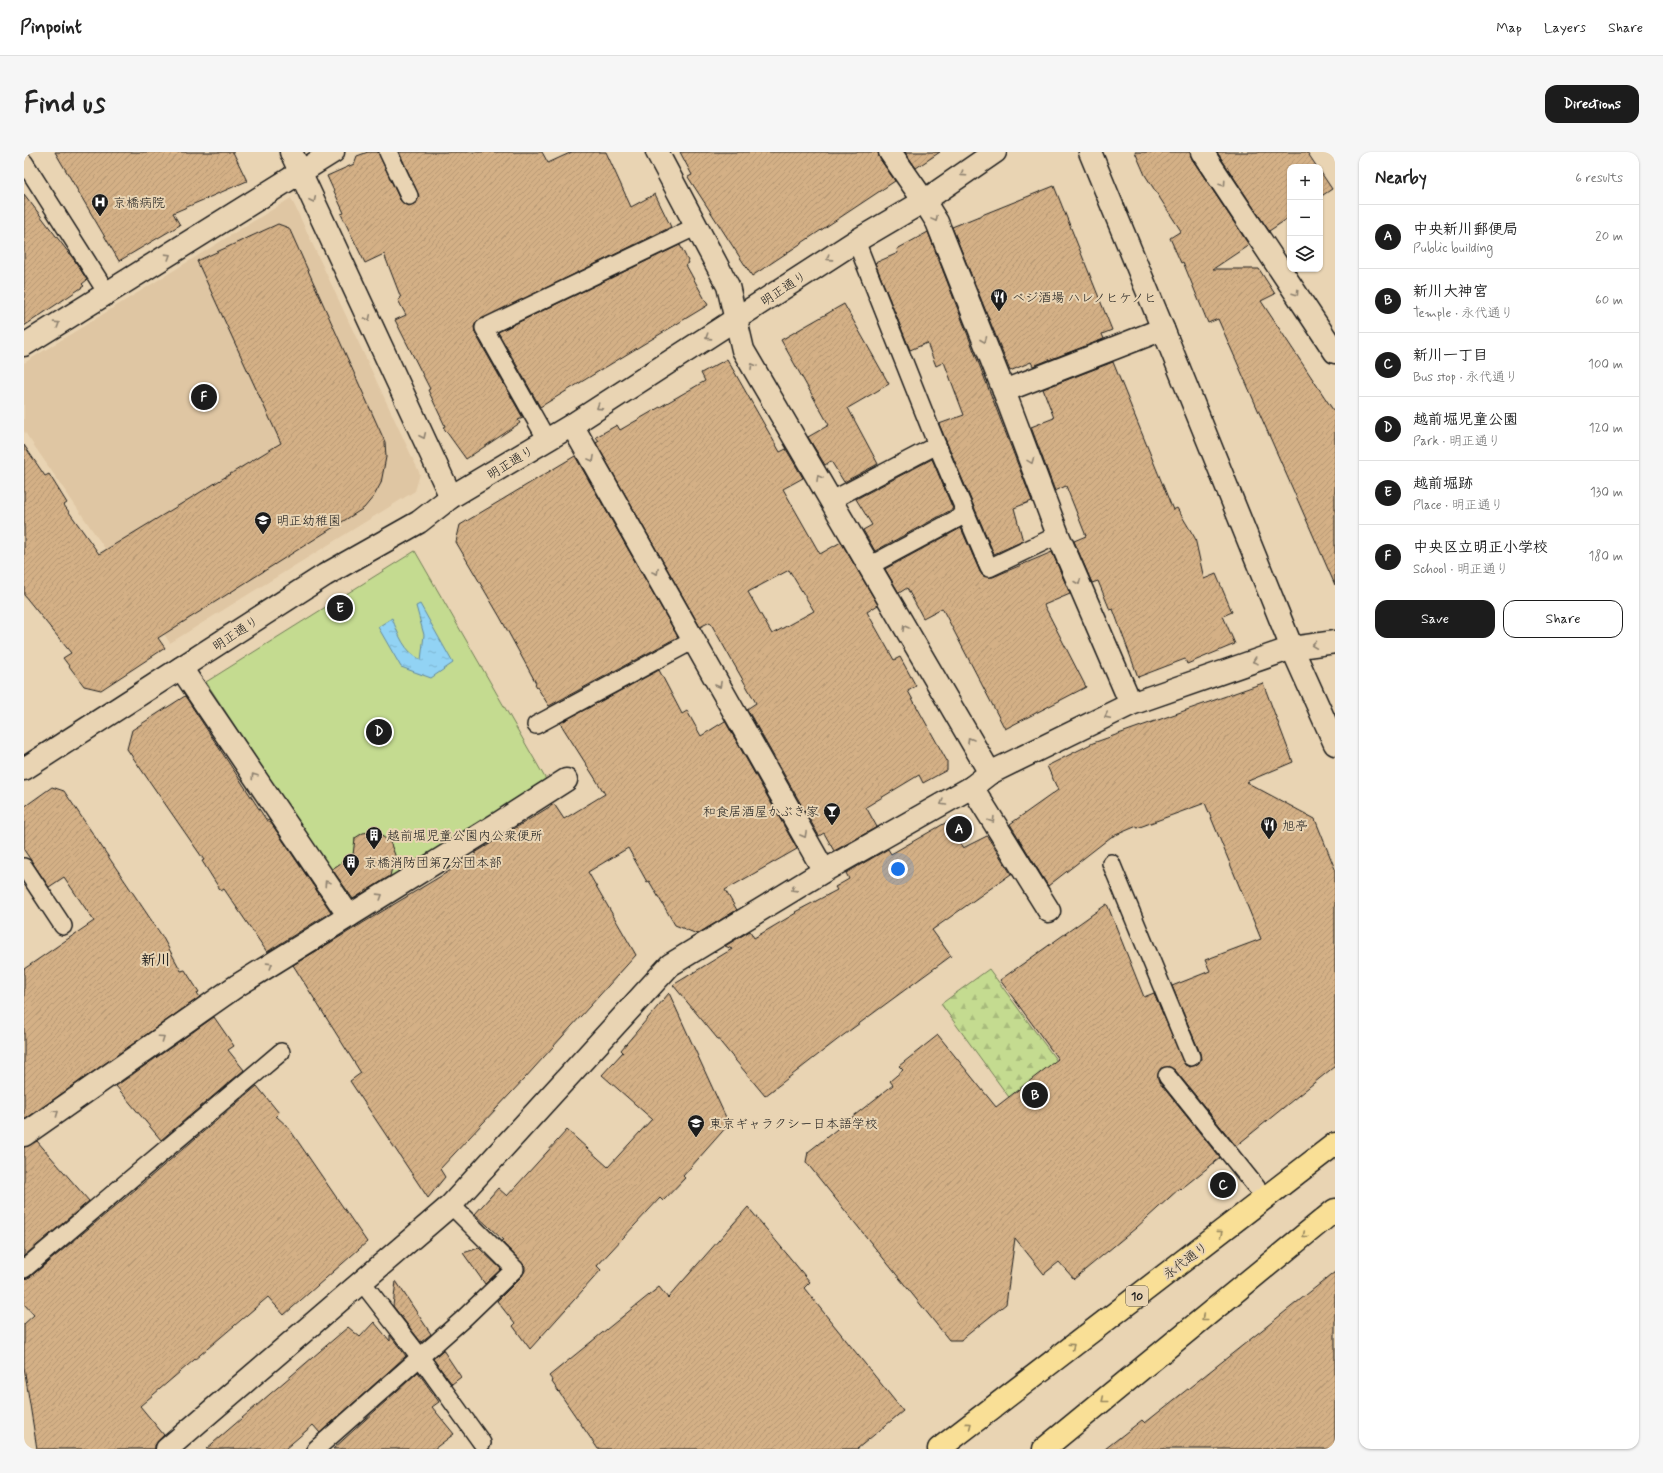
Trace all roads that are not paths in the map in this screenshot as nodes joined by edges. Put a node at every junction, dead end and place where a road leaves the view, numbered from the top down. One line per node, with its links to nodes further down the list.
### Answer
1 (291, 152): 10 (street)
2 (333, 152): 10 (street)
3 (388, 152): 11 (lane)
4 (657, 152): 13 (street)
5 (890, 152): 12 (street)
6 (995, 152): 12 (street, 明正通り, one-way to 12)
7 (1090, 152): 17 (street)
8 (1202, 152): 19 (street, one-way to 19)
9 (24, 162): 15 (lane)
10 (300, 172): 15 (street, one-way to 10); 24 (street, one-way to 24)
11 (409, 196)
12 (924, 200): 14 (street, 明正通り); 20 (street, one-way to 20)
13 (697, 226): 16 (street); 22 (lane)
14 (856, 241): 16 (street, 明正通り, one-way to 16); 23 (lane)
15 (107, 293): 18 (street, one-way to 15)
16 (735, 320): 21 (street, 明正通り, one-way to 21); 25 (street, one-way to 16)
17 (1163, 329): 20 (street); 31 (street)
18 (24, 345)
19 (1335, 352)
20 (1004, 391): 27 (street, one-way to 27)
21 (572, 425): 22 (street, 明正通り); 29 (street, one-way to 29)
22 (547, 440): 24 (street, 明正通り)
23 (937, 445): 25 (lane); 26 (lane)
24 (452, 497): 32 (street, 明正通り)
25 (832, 500): 28 (street)
26 (966, 514): 27 (lane); 28 (lane)
27 (1058, 534): 33 (street, one-way to 33)
28 (869, 566): 37 (street, one-way to 28)
29 (694, 640): 34 (lane); 42 (street, one-way to 42)
30 (1335, 642): 31 (street, one-way to 31)
31 (1292, 648): 33 (street, one-way to 33); 35 (street)
32 (181, 668): 36 (street, 明正通り); 44 (street, one-way to 32)
33 (1131, 704): 37 (street, one-way to 37)
34 (536, 725)
35 (1335, 743)
36 (24, 769)
37 (990, 774): 39 (street)
38 (566, 780): 44 (street, one-way to 38)
39 (972, 787): 42 (street, one-way to 42); 43 (street, one-way to 43)
40 (1111, 863): 47 (lane)
41 (24, 868): 45 (lane)
42 (824, 871): 52 (street, one-way to 52)
43 (1049, 911)
44 (349, 916): 49 (street, one-way to 44)
45 (63, 926)
46 (281, 1052): 54 (lane)
47 (1191, 1057)
48 (1167, 1076): 51 (lane)
49 (24, 1135)
50 (1335, 1144): 51 (main road, 永代通り / 10)
51 (1265, 1198): 60 (main road, 永代通り / 10, one-way to 51)
52 (451, 1205): 55 (street); 56 (lane)
53 (1335, 1210): 61 (main road, one-way to 61)
54 (24, 1269)
55 (362, 1282): 56 (lane); 58 (street)
56 (420, 1357): 57 (lane); 59 (lane)
57 (482, 1443)
58 (167, 1449)
59 (316, 1449)
60 (939, 1449)
61 (1044, 1449)

